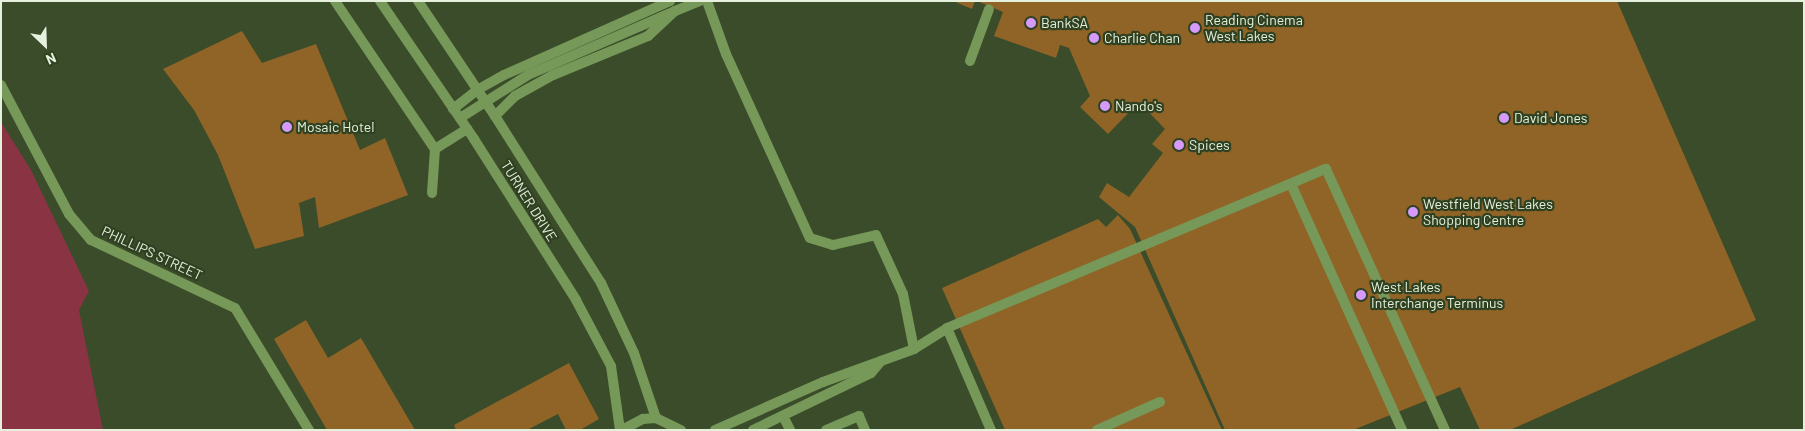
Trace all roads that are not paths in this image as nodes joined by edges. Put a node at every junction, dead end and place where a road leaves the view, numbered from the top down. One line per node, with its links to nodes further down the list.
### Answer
1 (335, 1): 16 (street)
2 (380, 1): 12 (street, TURNER DRIVE)
3 (418, 1): 10 (street, TURNER DRIVE)
4 (700, 1): 6 (street)
5 (707, 1): 20 (street)
6 (673, 6): 10 (street); 11 (street); 13 (street)
7 (989, 9): 8 (street)
8 (970, 61)
9 (1, 85): 25 (street, PHILLIPS STREET)
10 (477, 90): 11 (street, TURNER DRIVE); 12 (street)
11 (486, 102): 13 (street, TURNER DRIVE); 14 (street)
12 (453, 109): 14 (street, TURNER DRIVE)
13 (495, 116): 24 (street, TURNER DRIVE)
14 (460, 118): 15 (street, TURNER DRIVE)
15 (467, 128): 16 (street); 26 (street, TURNER DRIVE)
16 (435, 150): 18 (street)
17 (1291, 184): 19 (street); 35 (street); 36 (street)
18 (432, 193)
19 (947, 328): 20 (street); 33 (street)
20 (914, 349): 21 (street)
21 (882, 360): 23 (street); 28 (street)
22 (1160, 402): 34 (street)
23 (783, 416): 29 (street); 30 (street)
24 (656, 418): 26 (street); 27 (street)
25 (309, 430)
26 (621, 430)
27 (681, 430)
28 (715, 430)
29 (753, 430)
30 (790, 430)
31 (826, 430): 32 (street)
32 (865, 430)
33 (991, 430)
34 (1097, 430)
35 (1402, 430)
36 (1444, 430)

